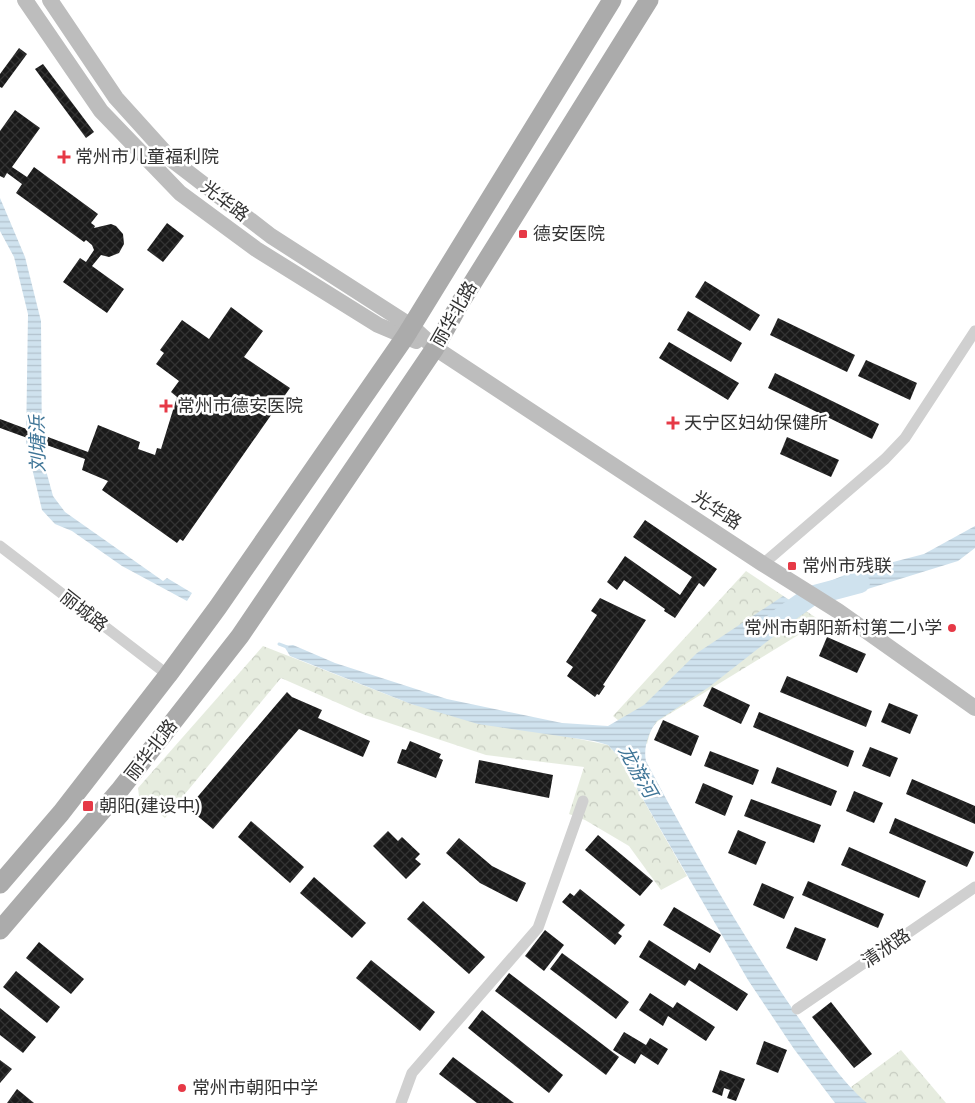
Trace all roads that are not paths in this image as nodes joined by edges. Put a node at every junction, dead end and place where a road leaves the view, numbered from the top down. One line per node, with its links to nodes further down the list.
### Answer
1 (25, 0): 5 (main road, 光华路)
2 (50, 0): 5 (main road, 光华路)
3 (612, 0): 5 (main road, 丽华北路)
4 (649, 0): 7 (main road, 丽华北路)
5 (408, 331): 7 (main road, 光华路); 8 (main road, 丽华北路)
6 (975, 331): 11 (street)
7 (435, 348): 9 (main road, 丽华北路); 11 (main road, 光华路)
8 (361, 400): 9 (main road); 12 (main road, 丽华北路)
9 (387, 420): 17 (main road, 丽华北路)
10 (0, 546): 12 (street, 丽城路)
11 (763, 564): 13 (main road, 光华路)
12 (168, 675): 15 (main road, 丽华北路)
13 (975, 708)
14 (583, 801): 19 (street)
15 (0, 884)
16 (975, 887): 18 (street, 清洑路)
17 (0, 930)
18 (797, 1009)
19 (400, 1103)

